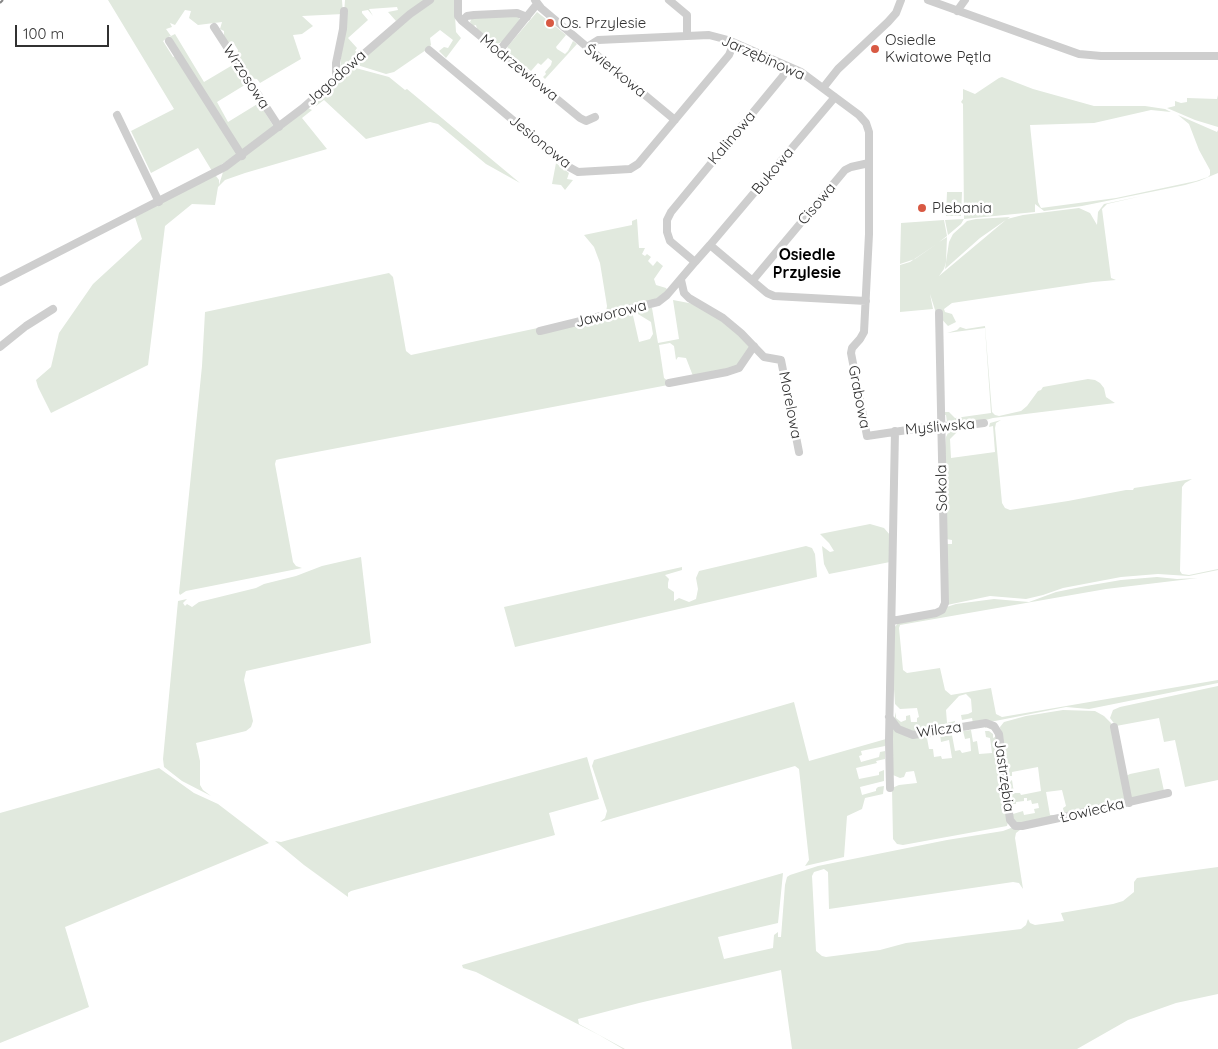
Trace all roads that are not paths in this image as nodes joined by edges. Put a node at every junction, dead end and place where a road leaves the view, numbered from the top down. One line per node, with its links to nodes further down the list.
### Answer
1 (430, 0): 21 (street, Jagodowa)
2 (458, 0): 11 (street)
3 (669, 0): 13 (street)
4 (901, 0): 22 (street)
5 (928, 0): 9 (street)
6 (965, 0): 9 (street)
7 (536, 2): 10 (street); 16 (street, Świerkowa)
8 (344, 11): 21 (street)
9 (957, 11): 19 (street)
10 (527, 17): 11 (street); 18 (street)
11 (462, 21): 18 (street, Modrzewiowa)
12 (214, 27): 27 (street, Wrzosowa)
13 (687, 36): 15 (street, Jarzębinowa); 16 (street, Jarzębinowa)
14 (169, 41): 28 (street)
15 (734, 43): 20 (street, Jarzębinowa); 26 (street, Jesionowa)
16 (587, 48): 26 (street, Świerkowa)
17 (429, 50): 26 (street, Jesionowa)
18 (498, 51): 25 (street, Modrzewiowa)
19 (1218, 56)
20 (787, 66): 22 (street, Jarzębinowa); 32 (street, Kalinowa)
21 (336, 78): 27 (street, Jagodowa)
22 (823, 88): 23 (street, Jarzębinowa)
23 (835, 96): 29 (street, Jarzębinowa); 31 (street, Bukowa)
24 (117, 115): 30 (street)
25 (595, 117)
26 (675, 120)
27 (279, 127): 28 (street, Jagodowa)
28 (242, 156): 30 (street, Jagodowa)
29 (869, 163): 34 (street, Cisowa); 36 (street, Jarzębinowa)
30 (159, 202): 35 (street, Jagodowa)
31 (710, 245): 32 (street, Bukowa); 34 (street)
32 (695, 262): 33 (street, Jaworowa)
33 (681, 280): 39 (street, Jaworowa); 41 (street)
34 (753, 280): 36 (street)
35 (0, 282)
36 (866, 301): 40 (street, Jarzębinowa)
37 (53, 309): 42 (street)
38 (939, 313): 45 (street, Sokola)
39 (540, 331)
40 (864, 332): 47 (street, Grabowa)
41 (754, 346): 43 (street); 48 (street, Morelowa)
42 (0, 347)
43 (669, 383)
44 (984, 423): 45 (street, Myśliwska)
45 (940, 425): 46 (street, Myśliwska); 49 (street, Sokola)
46 (895, 431): 47 (street, Myśliwska); 49 (street)
47 (867, 436)
48 (799, 452)
49 (892, 622): 50 (street)
50 (890, 717): 51 (street, Wilcza); 53 (street)
51 (994, 726): 56 (street, Jastrzębia)
52 (1114, 727): 55 (street)
53 (890, 788)
54 (1168, 793): 55 (street, Łowiecka)
55 (1129, 803): 56 (street, Łowiecka)
56 (1015, 826)

